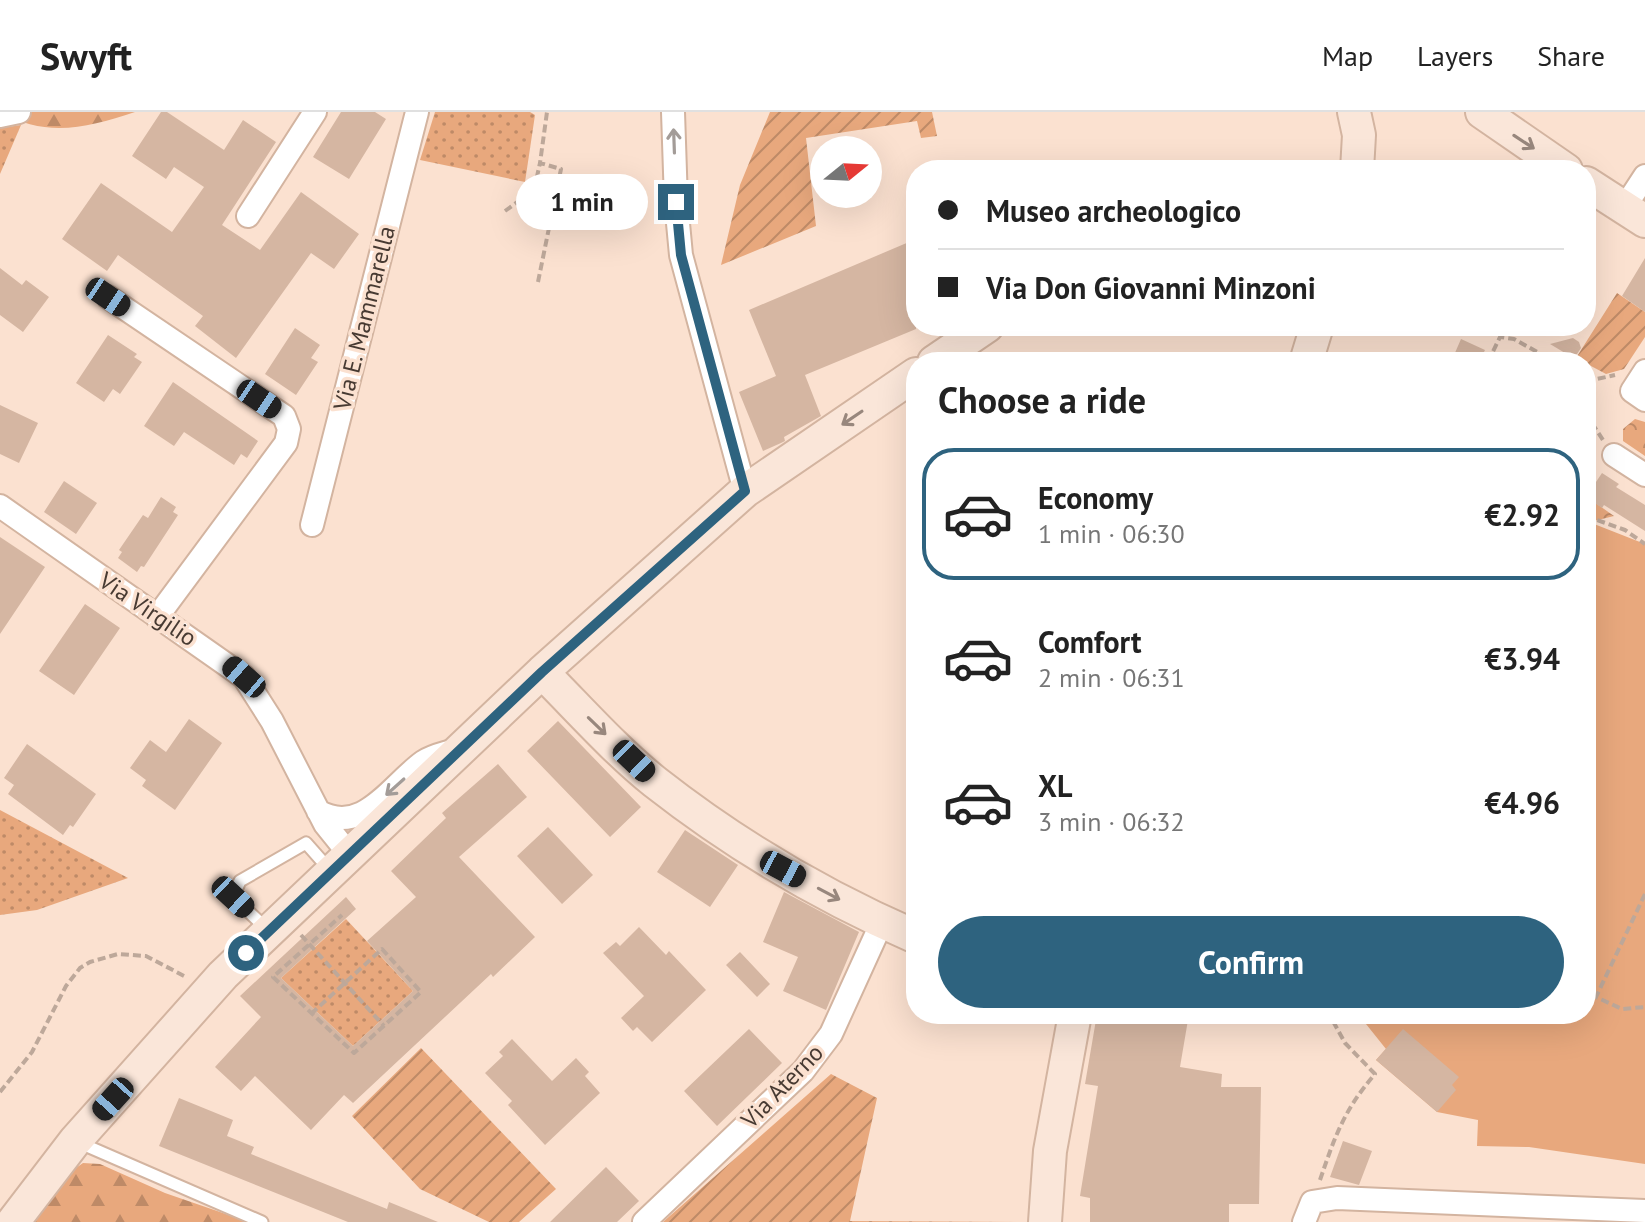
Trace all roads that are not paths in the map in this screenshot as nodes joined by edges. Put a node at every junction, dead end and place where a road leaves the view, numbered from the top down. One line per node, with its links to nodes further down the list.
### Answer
1 (19, 112): 7 (street)
2 (315, 112): 13 (street)
3 (417, 112): 24 (street, Via E. Mammarella)
4 (673, 112): 22 (street, one-way to 4)
5 (1354, 112): 8 (street)
6 (1482, 112): 9 (street, one-way to 9)
7 (0, 116)
8 (1358, 160)
9 (1552, 160)
10 (1645, 176): 12 (street)
11 (1596, 189): 12 (street)
12 (1634, 214)
13 (248, 216)
14 (108, 297): 25 (street)
15 (972, 336): 16 (street)
16 (949, 352)
17 (1645, 371): 19 (street)
18 (906, 381): 22 (street, one-way to 22)
19 (1638, 396)
20 (1614, 455): 21 (street)
21 (1645, 475)
22 (745, 491): 26 (street)
23 (0, 506): 25 (street, Via Virgilio)
24 (312, 525)
25 (157, 617): 28 (street, Via Virgilio)
26 (542, 672): 27 (street); 30 (street, one-way to 30)
27 (461, 748): 28 (street, one-way to 28); 29 (street)
28 (318, 811): 29 (street, Via Virgilio)
29 (341, 863): 31 (street); 31 (lane)
30 (882, 922): 32 (street); 39 (street, Via Aterno)
31 (269, 931): 34 (street)
32 (906, 933)
33 (1073, 1024): 40 (street)
34 (75, 1141): 37 (street); 38 (lane)
35 (1645, 1211): 36 (street)
36 (1308, 1212)
37 (13, 1222)
38 (262, 1222)
39 (644, 1222)
40 (1045, 1222)

